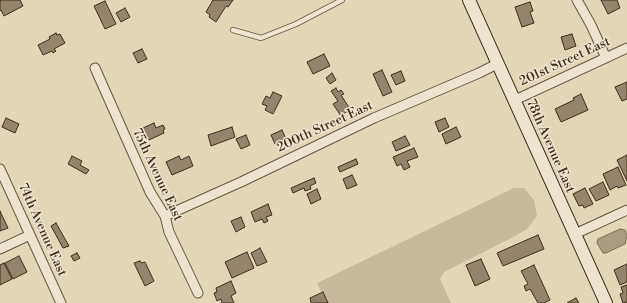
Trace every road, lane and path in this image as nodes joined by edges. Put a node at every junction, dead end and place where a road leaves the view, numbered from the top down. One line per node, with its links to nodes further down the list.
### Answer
1 (342, 0): 4 (lane)
2 (468, 0): 7 (street, 78th Avenue East)
3 (577, 0): 6 (street)
4 (233, 30)
5 (627, 48): 6 (street, 201st Street East)
6 (606, 58): 9 (street, 201st Street East)
7 (497, 64): 9 (street, 78th Avenue East); 12 (street, 200th Street East)
8 (95, 68): 12 (street, 75th Avenue East)
9 (515, 100): 13 (street, 78th Avenue East)
10 (0, 169): 14 (street, 74th Avenue East)
11 (627, 210): 13 (street)
12 (165, 216): 16 (street, 75th Avenue East)
13 (575, 234): 18 (street, 78th Avenue East)
14 (30, 235): 15 (street); 17 (street, 74th Avenue East)
15 (0, 249)
16 (198, 293)
17 (61, 303)
18 (606, 303)

